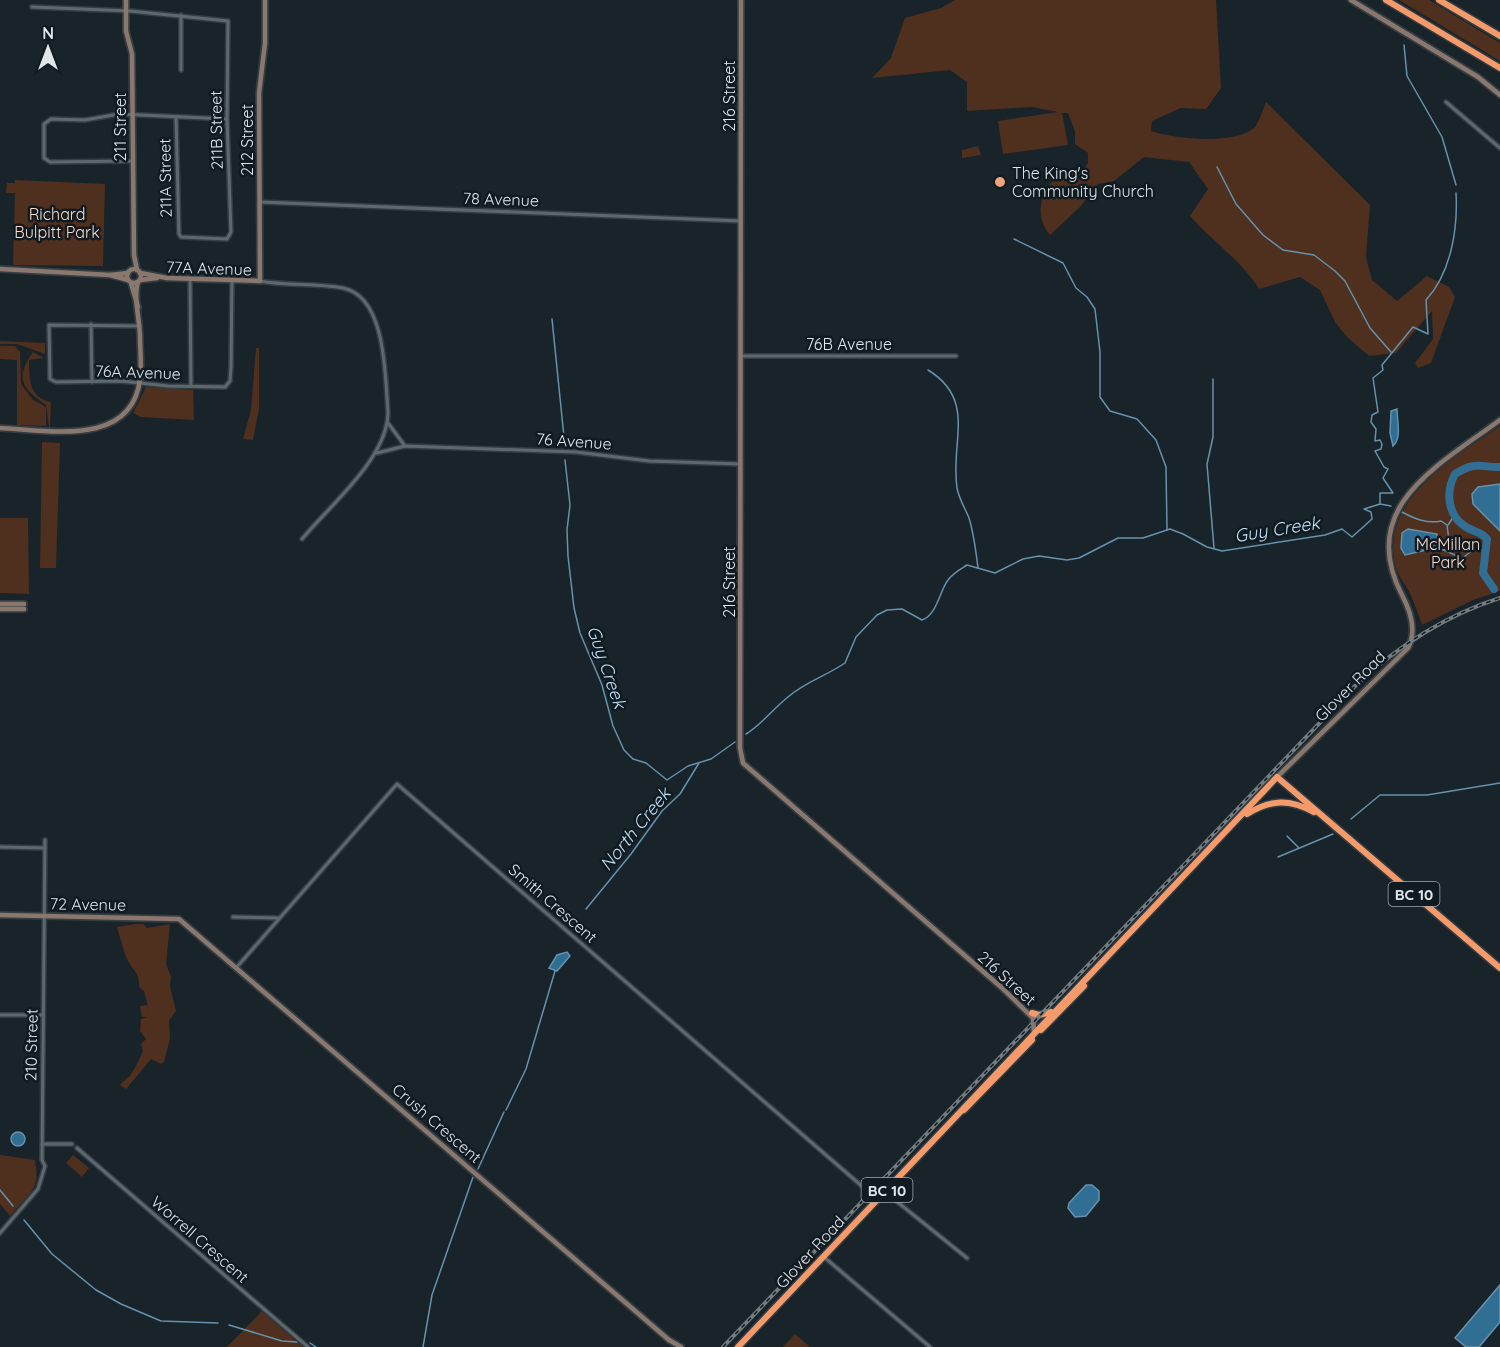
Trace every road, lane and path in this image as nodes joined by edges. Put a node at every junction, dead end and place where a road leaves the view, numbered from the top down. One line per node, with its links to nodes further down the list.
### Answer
1 (126, 0): 8 (main road, 211 Street)
2 (265, 0): 20 (main road, 212 Street)
3 (741, 0): 21 (main road, 216 Street)
4 (1351, 0): 13 (main road)
5 (1386, 0): 11 (highway)
6 (1439, 0): 10 (highway)
7 (32, 7): 8 (street)
8 (126, 11): 9 (street); 15 (main road, 211 Street)
9 (181, 15): 12 (street); 17 (street, 211B Street)
10 (1500, 36)
11 (1500, 68)
12 (181, 70)
13 (1500, 95)
14 (1446, 102): 18 (street)
15 (132, 115): 16 (street); 19 (main road, 211 Street); 19 (street)
16 (176, 118): 17 (street); 22 (street, 211A Street)
17 (227, 119): 22 (street, 211B Street)
18 (1500, 148)
19 (132, 161): 23 (main road, 211 Street)
20 (260, 202): 21 (street, 78 Avenue); 32 (main road, 212 Street)
21 (741, 221): 37 (main road, 216 Street)
22 (228, 238)
23 (134, 255): 25 (main road, 211 Street); 26 (main road, 211 Street)
24 (0, 269): 27 (main road)
25 (130, 272): 26 (main road, 77A Avenue); 27 (main road); 30 (main road, 211 Street)
26 (139, 272): 28 (main road, 77A Avenue); 31 (main road, 211 Street)
27 (110, 275): 30 (main road)
28 (157, 278): 29 (main road, 77A Avenue); 31 (main road, 77A Avenue)
29 (190, 280): 33 (main road, 77A Avenue); 41 (street)
30 (130, 281): 31 (main road, 77A Avenue); 34 (main road)
31 (139, 281): 34 (main road)
32 (260, 281): 33 (main road, 77A Avenue); 43 (street)
33 (232, 282): 41 (street, 76A Avenue)
34 (138, 307): 36 (main road)
35 (91, 324): 36 (street); 39 (street); 39 (street, 76A Avenue)
36 (140, 326): 40 (main road)
37 (741, 356): 38 (street, 76B Avenue); 47 (main road, 216 Street)
38 (956, 356)
39 (92, 382): 40 (street, 76A Avenue)
40 (139, 383): 41 (street, 76A Avenue); 44 (main road)
41 (191, 386)
42 (1500, 420): 51 (main road, Glover Road)
43 (388, 423): 45 (street); 46 (street)
44 (0, 428)
45 (405, 446): 46 (street, 76 Avenue); 47 (street, 76 Avenue)
46 (375, 454): 48 (street)
47 (741, 464): 65 (main road, 216 Street)
48 (302, 539)
49 (0, 604): 50 (main road)
50 (0, 609)
51 (1277, 777): 52 (highway, Glover Road / BC 10); 53 (highway, BC 10)
52 (1239, 819): 53 (highway); 62 (highway, Glover Road / BC 10)
53 (1328, 820): 64 (highway, BC 10)
54 (45, 840): 56 (street, 210 Street)
55 (0, 847): 56 (street)
56 (45, 848): 58 (street, 210 Street)
57 (0, 915): 58 (main road, 72 Avenue)
58 (45, 916): 60 (main road, 72 Avenue); 69 (street, 210 Street)
59 (233, 917): 61 (street)
60 (176, 918): 63 (main road, Crush Crescent)
61 (278, 918): 63 (street, Smith Crescent); 75 (street, Smith Crescent)
62 (1116, 949): 66 (highway, Glover Road / BC 10); 70 (highway, Glover Road / BC 10)
63 (236, 968): 80 (main road, Crush Crescent)
64 (1500, 968)
65 (1001, 987): 67 (main road); 70 (main road, 216 Street)
66 (1065, 1000): 67 (highway); 70 (highway, Glover Road / BC 10)
67 (1032, 1013): 70 (main road)
68 (0, 1015): 69 (street)
69 (43, 1015): 71 (street, 210 Street)
70 (1038, 1030): 74 (highway, Glover Road / BC 10)
71 (42, 1144): 72 (street); 76 (street, 210 Street)
72 (72, 1144)
73 (77, 1148): 79 (street, Worrell Crescent)
74 (885, 1192): 75 (highway, Glover Road / BC 10); 78 (street)
75 (878, 1200): 77 (highway, Glover Road / BC 10)
76 (0, 1233)
77 (824, 1257): 81 (highway, Glover Road / BC 10); 82 (street)
78 (967, 1258)
79 (308, 1347)
80 (681, 1347)
81 (738, 1347)
82 (930, 1347)

